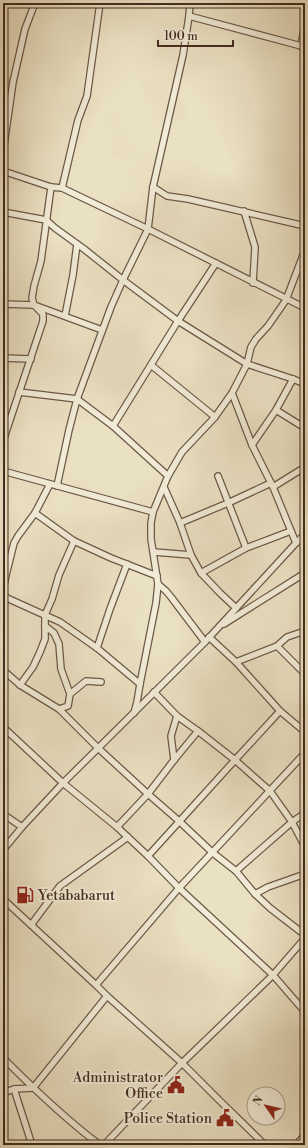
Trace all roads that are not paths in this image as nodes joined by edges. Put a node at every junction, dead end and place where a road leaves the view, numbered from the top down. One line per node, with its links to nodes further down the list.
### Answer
1 (35, 3): 7 (street)
2 (100, 3): 11 (street)
3 (190, 3): 4 (street)
4 (189, 16): 6 (street); 10 (street)
5 (305, 24): 6 (street)
6 (303, 47)
7 (3, 152)
8 (3, 171): 9 (street)
9 (51, 187): 11 (street); 14 (street)
10 (154, 187): 12 (street); 16 (street)
11 (62, 188): 16 (street)
12 (244, 211): 15 (street); 21 (street)
13 (3, 212): 14 (street)
14 (46, 220): 17 (street); 24 (street)
15 (305, 226)
16 (148, 229): 19 (street); 20 (street)
17 (77, 244): 20 (street); 26 (street)
18 (305, 250): 22 (street)
19 (216, 263): 21 (street); 27 (street)
20 (123, 280): 27 (street); 28 (street)
21 (253, 283): 22 (street)
22 (286, 300): 25 (street); 31 (street)
23 (3, 304): 24 (street)
24 (34, 305): 26 (street); 30 (street)
25 (305, 308)
26 (65, 316): 28 (street)
27 (178, 321): 31 (street); 32 (street)
28 (102, 330): 37 (street)
29 (3, 358): 30 (street)
30 (31, 359): 35 (street)
31 (247, 364): 33 (street); 36 (street)
32 (151, 365): 39 (street); 40 (street)
33 (292, 379): 34 (street); 38 (street)
34 (305, 384)
35 (19, 392): 37 (street); 42 (street)
36 (232, 393): 39 (street); 43 (street)
37 (76, 399): 40 (street); 50 (street)
38 (276, 410): 41 (street); 43 (street)
39 (216, 417): 46 (street)
40 (113, 426): 46 (street)
41 (305, 428)
42 (3, 441)
43 (252, 445): 49 (street)
44 (302, 468): 49 (street)
45 (3, 471): 48 (street)
46 (168, 476): 51 (street)
47 (218, 476): 52 (street)
48 (50, 484): 50 (street); 54 (street)
49 (272, 485): 52 (street); 56 (street)
50 (57, 486): 53 (street)
51 (164, 488): 53 (street); 55 (street)
52 (228, 503): 55 (street); 60 (street)
53 (153, 512): 61 (street)
54 (35, 513): 58 (street); 68 (street)
55 (180, 523): 62 (street)
56 (291, 531): 59 (street); 60 (street)
57 (305, 534): 59 (street)
58 (74, 542): 63 (street); 71 (street)
59 (296, 543): 70 (street)
60 (246, 548): 64 (street)
61 (154, 552): 62 (street); 66 (street)
62 (191, 555): 64 (street)
63 (127, 564): 66 (street); 78 (street)
64 (201, 573): 70 (street)
65 (305, 573): 73 (street)
66 (157, 576): 67 (street)
67 (158, 584): 76 (street); 83 (street)
68 (3, 591)
69 (3, 595): 71 (street)
70 (236, 608): 73 (street)
71 (45, 615): 72 (street); 78 (street)
72 (45, 626): 84 (street); 86 (street)
73 (217, 628): 75 (street)
74 (305, 631): 77 (street)
75 (209, 637): 76 (street); 79 (street)
76 (205, 642): 85 (street)
77 (277, 646): 79 (street); 81 (street)
78 (97, 648): 83 (street)
79 (236, 662): 88 (street)
80 (3, 670): 84 (street)
81 (305, 674)
82 (101, 682): 86 (street)
83 (140, 684): 89 (street)
84 (20, 685): 87 (street)
85 (154, 692): 89 (street); 90 (street)
86 (70, 694): 87 (street)
87 (59, 709): 94 (street)
88 (280, 712): 93 (street); 97 (street)
89 (134, 713): 94 (street)
90 (177, 716): 92 (street); 96 (street)
91 (3, 727): 98 (street)
92 (198, 730): 96 (street); 97 (street)
93 (305, 732)
94 (98, 748): 98 (street); 100 (street)
95 (305, 753): 99 (street)
96 (174, 760): 100 (street)
97 (235, 760): 99 (street); 103 (street)
98 (63, 783): 105 (street); 106 (street)
99 (270, 791): 104 (street); 110 (street)
100 (148, 794): 103 (street); 106 (street)
101 (305, 813): 104 (street)
102 (3, 814): 105 (street)
103 (179, 821): 110 (street); 111 (street)
104 (292, 822): 108 (street); 112 (street)
105 (22, 827): 109 (street)
106 (117, 827): 107 (street)
107 (128, 837): 111 (street); 117 (street)
108 (305, 847)
109 (3, 850)
110 (213, 852): 112 (street); 114 (street)
111 (148, 856): 114 (street)
112 (236, 871): 115 (street)
113 (305, 874): 115 (street)
114 (179, 888): 119 (street); 120 (street)
115 (255, 894): 118 (street)
116 (3, 899): 117 (street)
117 (31, 925): 120 (street)
118 (305, 937): 119 (street)
119 (273, 975): 122 (street); 124 (street)
120 (96, 985): 121 (street)
121 (107, 996): 124 (street); 125 (street)
122 (305, 1012)
123 (3, 1058): 125 (street)
124 (182, 1063): 131 (street); 132 (street)
125 (33, 1088): 126 (street); 130 (street)
126 (14, 1089): 127 (street); 129 (street)
127 (3, 1093)
128 (305, 1135): 133 (street)
129 (32, 1145)
130 (100, 1145)
131 (104, 1145)
132 (265, 1145)
133 (296, 1145)

